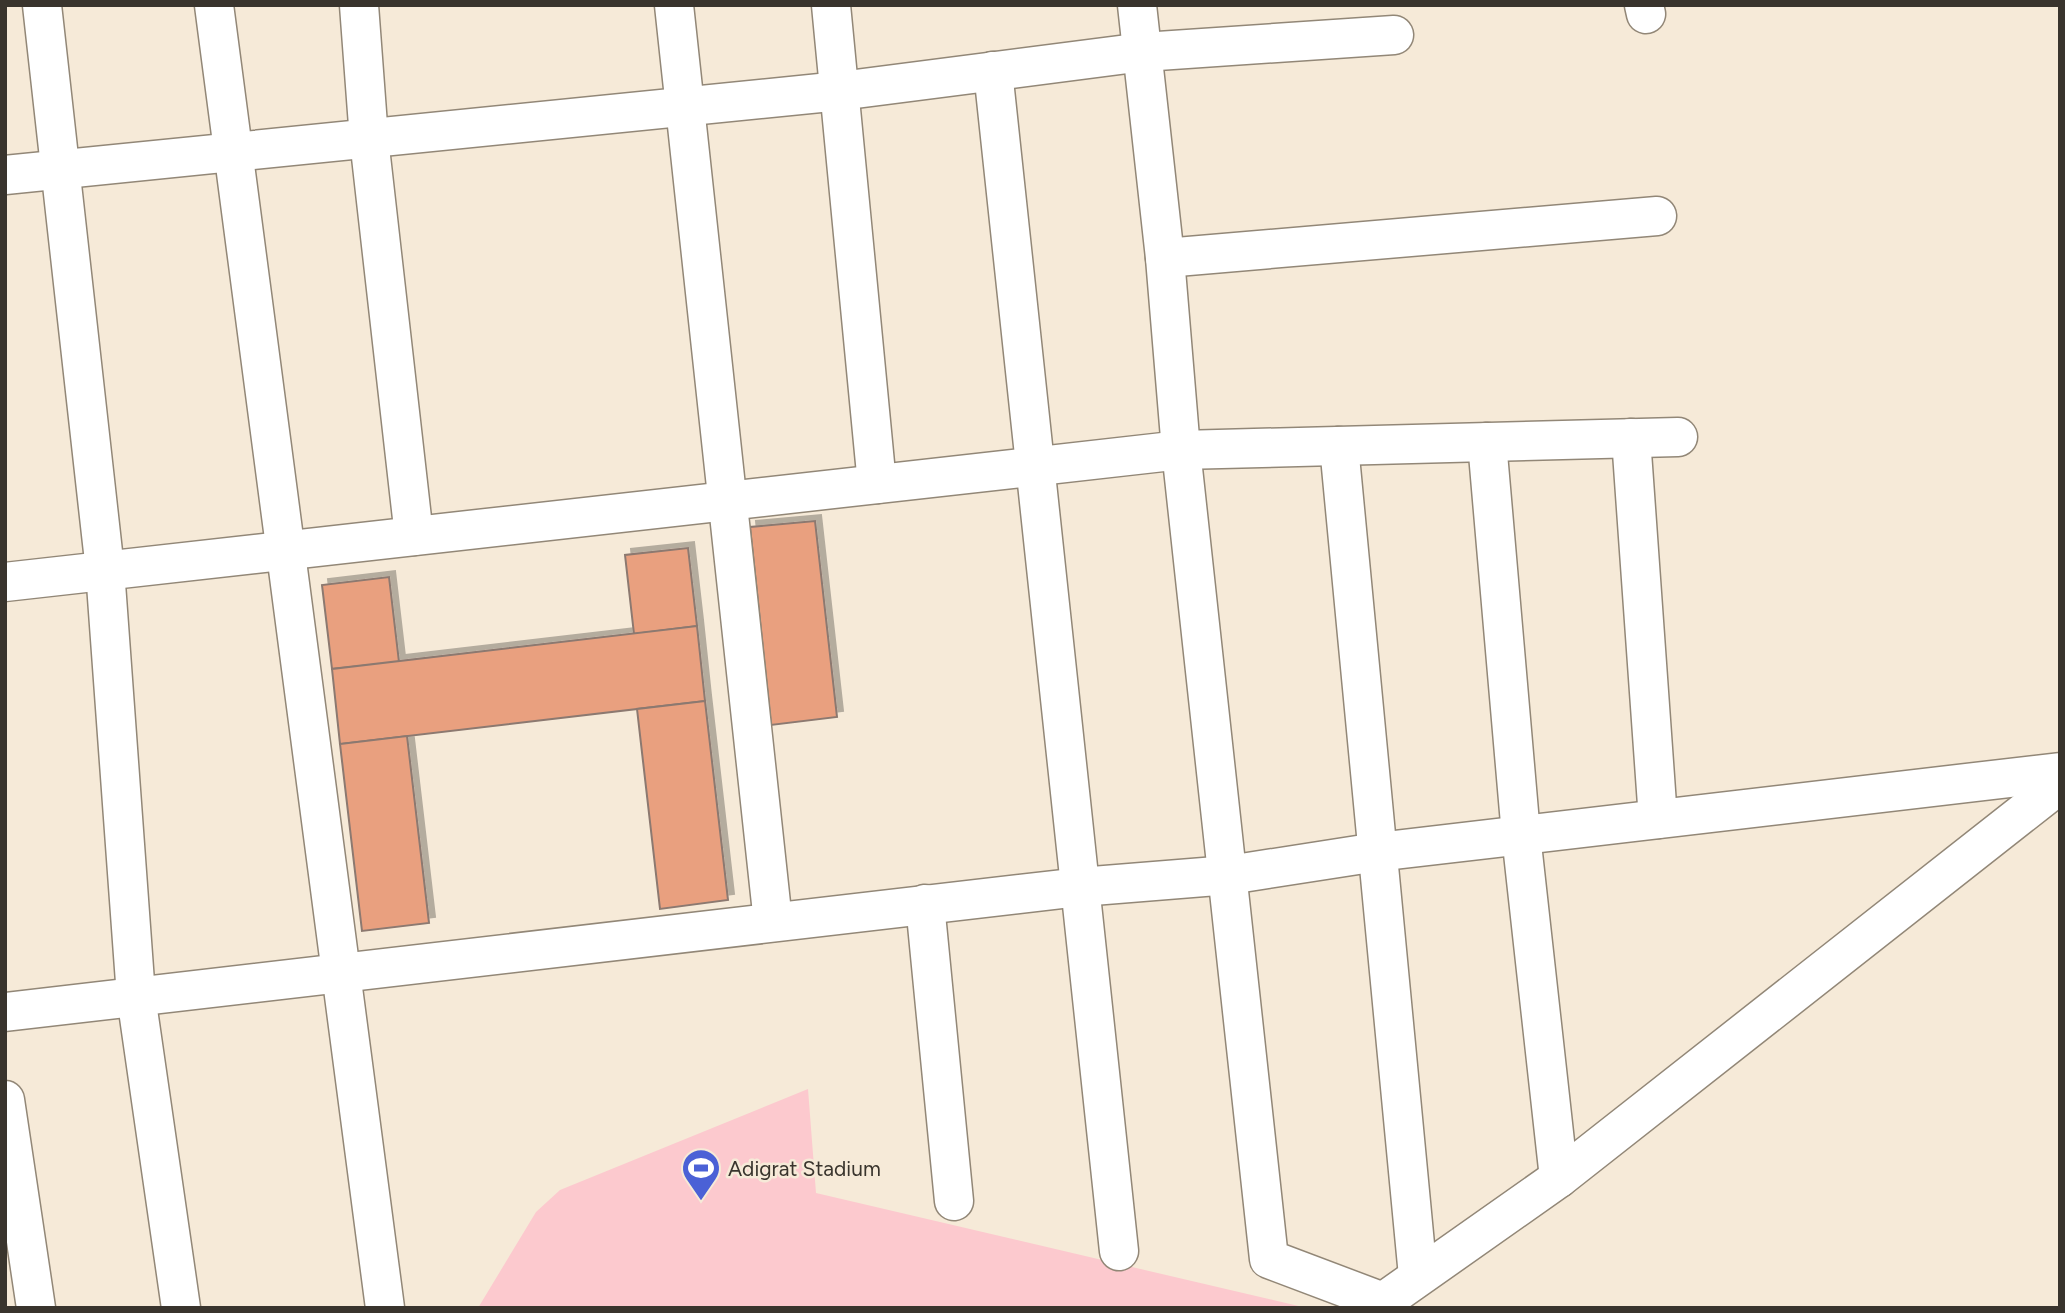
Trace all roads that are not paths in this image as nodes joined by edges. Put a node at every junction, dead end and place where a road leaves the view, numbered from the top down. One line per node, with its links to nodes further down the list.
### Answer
1 (42, 5): 14 (street)
2 (214, 5): 13 (street)
3 (359, 5): 12 (street)
4 (674, 5): 11 (street)
5 (831, 5): 10 (street)
6 (1137, 5): 8 (street)
7 (1394, 35): 8 (street)
8 (1143, 52): 9 (street); 17 (street)
9 (993, 71): 10 (street); 23 (street)
10 (840, 91): 11 (street); 24 (street)
11 (685, 107): 12 (street); 25 (street)
12 (369, 139): 13 (street); 26 (street)
13 (233, 152): 14 (street); 27 (street)
14 (60, 169): 15 (street); 28 (street)
15 (5, 175)
16 (1657, 216): 17 (street)
17 (1165, 258): 22 (street)
18 (1678, 437): 19 (street)
19 (1631, 438): 20 (street); 32 (street)
20 (1487, 442): 21 (street); 33 (street)
21 (1339, 446): 22 (street); 34 (street)
22 (1181, 450): 23 (street); 35 (street)
23 (1035, 467): 24 (street); 36 (street)
24 (877, 485): 25 (street)
25 (728, 501): 26 (street); 38 (street)
26 (414, 536): 27 (street)
27 (286, 550): 28 (street); 39 (street)
28 (105, 570): 29 (street); 40 (street)
29 (5, 582)
30 (2060, 772): 32 (street)
31 (2060, 784): 43 (street)
32 (1658, 819): 33 (street)
33 (1521, 835): 34 (street); 43 (street)
34 (1377, 852): 35 (street); 46 (street)
35 (1229, 874): 36 (street); 47 (street)
36 (1080, 887): 37 (street); 45 (street)
37 (925, 904): 38 (street); 44 (street)
38 (774, 922): 39 (street)
39 (341, 973): 40 (street); 50 (street)
40 (136, 996): 41 (street); 49 (street)
41 (5, 1012)
42 (5, 1100): 48 (street)
43 (1559, 1178): 46 (street)
44 (954, 1201)
45 (1119, 1251)
46 (1418, 1276): 47 (street)
47 (1385, 1305)
48 (36, 1308)
49 (181, 1308)
50 (385, 1308)

